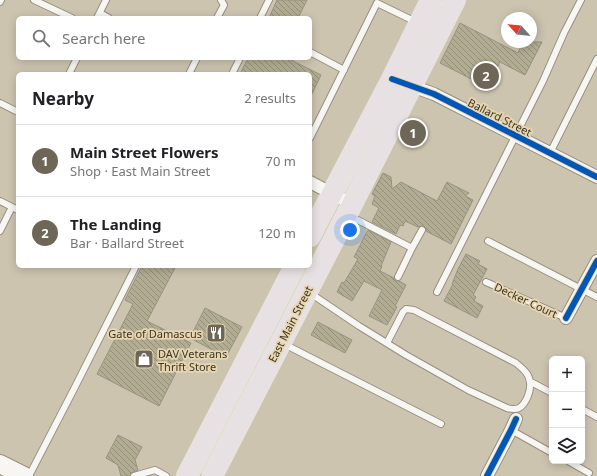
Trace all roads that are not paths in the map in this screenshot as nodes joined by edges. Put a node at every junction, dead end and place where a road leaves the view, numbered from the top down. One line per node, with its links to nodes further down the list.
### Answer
1 (34, 0): 8 (lane)
2 (106, 0): 9 (lane)
3 (221, 0): 10 (lane)
4 (270, 0): 11 (lane)
5 (431, 0): 12 (main road)
6 (455, 0): 23 (main road, East Main Street)
7 (581, 0): 27 (lane)
8 (68, 16)
9 (98, 16)
10 (218, 16)
11 (261, 16)
12 (419, 24): 18 (lane); 22 (main road)
13 (312, 53): 18 (lane)
14 (597, 59): 28 (lane)
15 (76, 60): 19 (lane)
16 (194, 60): 20 (lane)
17 (239, 60): 21 (lane)
18 (344, 70): 26 (lane)
19 (71, 72)
20 (190, 72)
21 (233, 72)
22 (392, 79): 23 (street, Ballard Street); 31 (main road)
23 (411, 86): 27 (street, Ballard Street); 34 (main road, East Main Street)
24 (0, 103): 25 (lane)
25 (16, 111)
26 (312, 134)
27 (515, 136): 28 (street, Ballard Street); 47 (lane)
28 (550, 153): 29 (street, Ballard Street)
29 (597, 177)
30 (312, 183): 31 (street)
31 (332, 194): 34 (street); 37 (main road)
32 (0, 201): 33 (lane)
33 (15, 209): 36 (lane)
34 (349, 209): 39 (lane); 46 (main road, East Main Street)
35 (422, 230): 39 (lane)
36 (0, 231)
37 (312, 232)
38 (488, 241): 45 (lane)
39 (412, 248): 43 (lane)
40 (597, 261): 45 (street)
41 (135, 268): 64 (lane)
42 (294, 268): 67 (main road, East Main Street)
43 (398, 277)
44 (486, 282): 49 (lane, Decker Court)
45 (581, 290): 48 (lane); 49 (street)
46 (307, 291): 50 (main road, East Main Street); 51 (lane)
47 (437, 292)
48 (597, 297)
49 (566, 318)
50 (280, 343): 57 (lane); 68 (main road, East Main Street)
51 (387, 343): 52 (lane); 52 (lane)
52 (531, 382): 53 (lane)
53 (550, 392)
54 (585, 411): 55 (lane)
55 (597, 417)
56 (516, 419): 58 (street)
57 (441, 424)
58 (511, 430): 59 (lane); 69 (street)
59 (549, 451)
60 (0, 464): 63 (street)
61 (573, 464): 62 (lane)
62 (589, 473)
63 (24, 476)
64 (29, 476)
65 (134, 476): 66 (lane)
66 (166, 476)
67 (187, 476)
68 (212, 476)
69 (487, 476)

